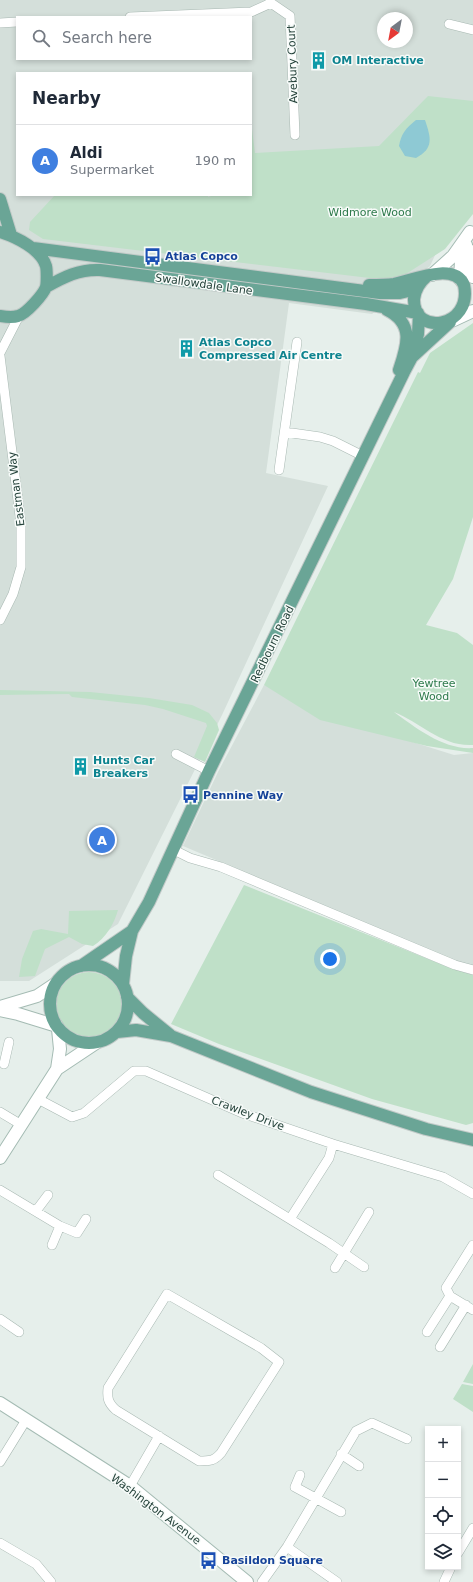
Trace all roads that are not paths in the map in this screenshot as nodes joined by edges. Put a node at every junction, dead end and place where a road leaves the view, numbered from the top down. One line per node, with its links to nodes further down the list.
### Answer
1 (270, 1): 2 (street); 7 (street, Avebury Court)
2 (154, 16)
3 (16, 22): 4 (street)
4 (0, 23)
5 (449, 24): 6 (street)
6 (473, 30)
7 (295, 135)
8 (0, 199): 9 (main road)
9 (6, 234): 11 (main road)
10 (472, 234): 12 (street); 13 (street)
11 (33, 248): 14 (main road, Swallowdale Lane); 15 (main road)
12 (430, 276): 13 (main road); 14 (main road, Swallowdale Lane); 16 (main road)
13 (467, 281): 18 (main road)
14 (303, 282): 16 (main road, Swallowdale Lane)
15 (46, 287): 17 (main road, Swallowdale Lane); 21 (main road)
16 (417, 289): 19 (main road)
17 (366, 304): 19 (main road, Swallowdale Lane); 26 (main road, Swallowdale Lane)
18 (471, 305): 22 (main road)
19 (419, 314): 22 (main road); 25 (main road, Redbourn Road)
20 (0, 316): 21 (main road)
21 (19, 316): 24 (street, Eastman Way)
22 (452, 321): 25 (main road, Redbourn Road)
23 (297, 342): 27 (street)
24 (0, 354): 30 (street, Eastman Way)
25 (412, 356): 26 (main road, Redbourn Road)
26 (384, 413): 28 (main road, Redbourn Road)
27 (285, 432): 28 (street); 29 (street)
28 (363, 456): 32 (main road, Redbourn Road)
29 (279, 470)
30 (0, 620)
31 (176, 754): 32 (street)
32 (209, 771): 33 (main road, Redbourn Road)
33 (174, 850): 34 (main road, Redbourn Road); 36 (street)
34 (132, 931): 35 (main road, Redbourn Road); 38 (main road, Redbourn Road)
35 (81, 966): 37 (main road); 38 (main road)
36 (473, 970)
37 (55, 984): 40 (street); 42 (main road)
38 (123, 984): 39 (main road)
39 (127, 997): 43 (main road); 44 (main road)
40 (0, 1007)
41 (0, 1010): 42 (street)
42 (58, 1027): 46 (main road); 49 (street)
43 (117, 1032): 44 (main road); 46 (main road)
44 (171, 1036): 53 (main road)
45 (9, 1042): 47 (street)
46 (96, 1043): 49 (street)
47 (3, 1052): 48 (street)
48 (4, 1064)
49 (57, 1069): 50 (street)
50 (38, 1098): 52 (street); 54 (street, Crawley Drive)
51 (0, 1112): 52 (street)
52 (20, 1124): 55 (street)
53 (468, 1139)
54 (333, 1144): 58 (street, Crawley Drive); 63 (street)
55 (0, 1158)
56 (218, 1175): 63 (street)
57 (0, 1190): 60 (street)
58 (473, 1194)
59 (48, 1195): 60 (street)
60 (36, 1212): 64 (street)
61 (368, 1212): 67 (street)
62 (86, 1219): 64 (street)
63 (290, 1219): 67 (street)
64 (60, 1226): 65 (street)
65 (52, 1245)
66 (473, 1245): 70 (street)
67 (344, 1253): 68 (street); 69 (street)
68 (364, 1267)
69 (335, 1268)
70 (450, 1296): 71 (street); 74 (street)
71 (469, 1307): 75 (street)
72 (0, 1319): 73 (street)
73 (19, 1332)
74 (427, 1332)
75 (440, 1347)
76 (0, 1404): 77 (street, Washington Avenue)
77 (26, 1420): 81 (street); 84 (street, Washington Avenue)
78 (160, 1436): 78 (street); 84 (street)
79 (407, 1439): 80 (street)
80 (341, 1454): 82 (street); 85 (street)
81 (0, 1462)
82 (359, 1466)
83 (300, 1475): 85 (street)
84 (130, 1486): 93 (street, Washington Avenue)
85 (314, 1498): 86 (street); 89 (street)
86 (341, 1512)
87 (473, 1528): 90 (street)
88 (0, 1543): 92 (street)
89 (287, 1547): 94 (street); 95 (street)
90 (461, 1548)
91 (450, 1570): 96 (street)
92 (51, 1582)
93 (247, 1582)
94 (262, 1582)
95 (337, 1582)
96 (444, 1582)

